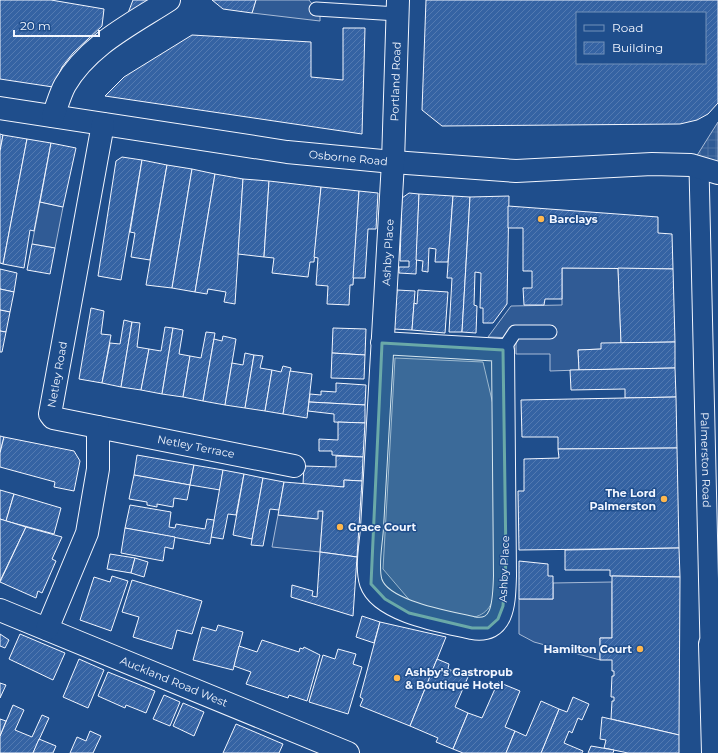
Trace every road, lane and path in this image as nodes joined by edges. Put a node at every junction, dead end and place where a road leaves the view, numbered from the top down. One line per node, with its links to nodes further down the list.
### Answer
1 (169, 0): 5 (street)
2 (398, 7): 3 (lane); 7 (street, Portland Road)
3 (316, 9)
4 (0, 108): 5 (street, Osborne Road)
5 (53, 116): 6 (street, Osborne Road)
6 (103, 124): 7 (street, Osborne Road); 12 (street, Netley Road)
7 (393, 162): 8 (street, Osborne Road); 10 (street, Ashby Place)
8 (708, 170): 16 (street, Palmerston Road)
9 (550, 332): 11 (lane)
10 (382, 342): 11 (street); 11 (street, Ashby Place)
11 (503, 350)
12 (98, 427): 13 (street, Netley Terrace); 15 (street)
13 (294, 466)
14 (0, 610): 15 (street, Auckland Road West)
15 (48, 629): 17 (street, Auckland Road West)
16 (714, 644): 18 (street, Palmerston Road)
17 (348, 753)
18 (713, 753)

